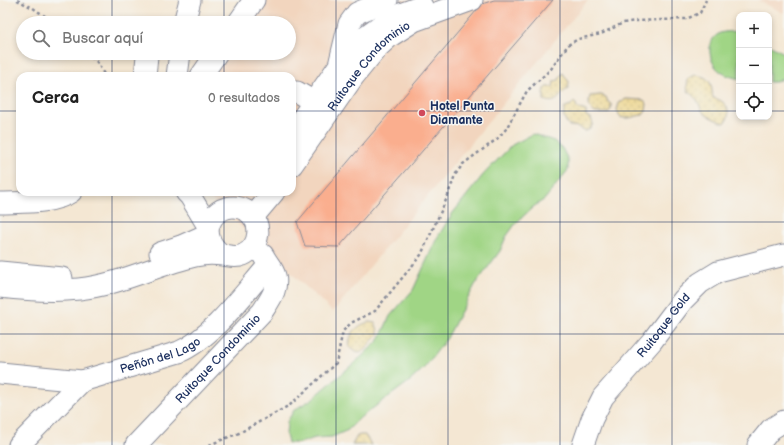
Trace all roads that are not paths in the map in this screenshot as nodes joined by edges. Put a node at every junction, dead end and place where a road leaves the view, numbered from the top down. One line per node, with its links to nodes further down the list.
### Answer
1 (190, 0): 6 (street)
2 (254, 0): 7 (street)
3 (387, 0): 10 (street)
4 (437, 0): 10 (street, Ruitoque Condominio)
5 (472, 0): 16 (street, Ruitoque Condominio)
6 (186, 16)
7 (243, 16)
8 (179, 60): 11 (street)
9 (212, 60): 12 (street)
10 (338, 67): 14 (street, Ruitoque Condominio)
11 (178, 72)
12 (204, 72)
13 (296, 92): 14 (street)
14 (314, 102): 15 (street, Ruitoque Condominio)
15 (296, 127)
16 (296, 159)
17 (64, 196): 22 (street)
18 (189, 196): 24 (street)
19 (194, 196): 23 (street)
20 (252, 196): 23 (street)
21 (267, 196): 23 (street)
22 (0, 203)
23 (239, 211): 24 (street); 25 (street)
24 (208, 230): 26 (street); 29 (street)
25 (249, 250): 26 (street); 28 (street)
26 (222, 255): 30 (street)
27 (784, 255): 38 (street, Ruitoque Gold)
28 (268, 264): 31 (street); 32 (street, Peñón del Lago)
29 (0, 272)
30 (0, 287)
31 (275, 289): 32 (street); 37 (street, Ruitoque Condominio)
32 (228, 312): 34 (street, Peñón del Lago)
33 (0, 373): 34 (street, Peñón del Lago)
34 (82, 381): 36 (street, Peñón del Lago)
35 (784, 421): 39 (street)
36 (19, 445)
37 (136, 445)
38 (583, 445)
39 (758, 445)

